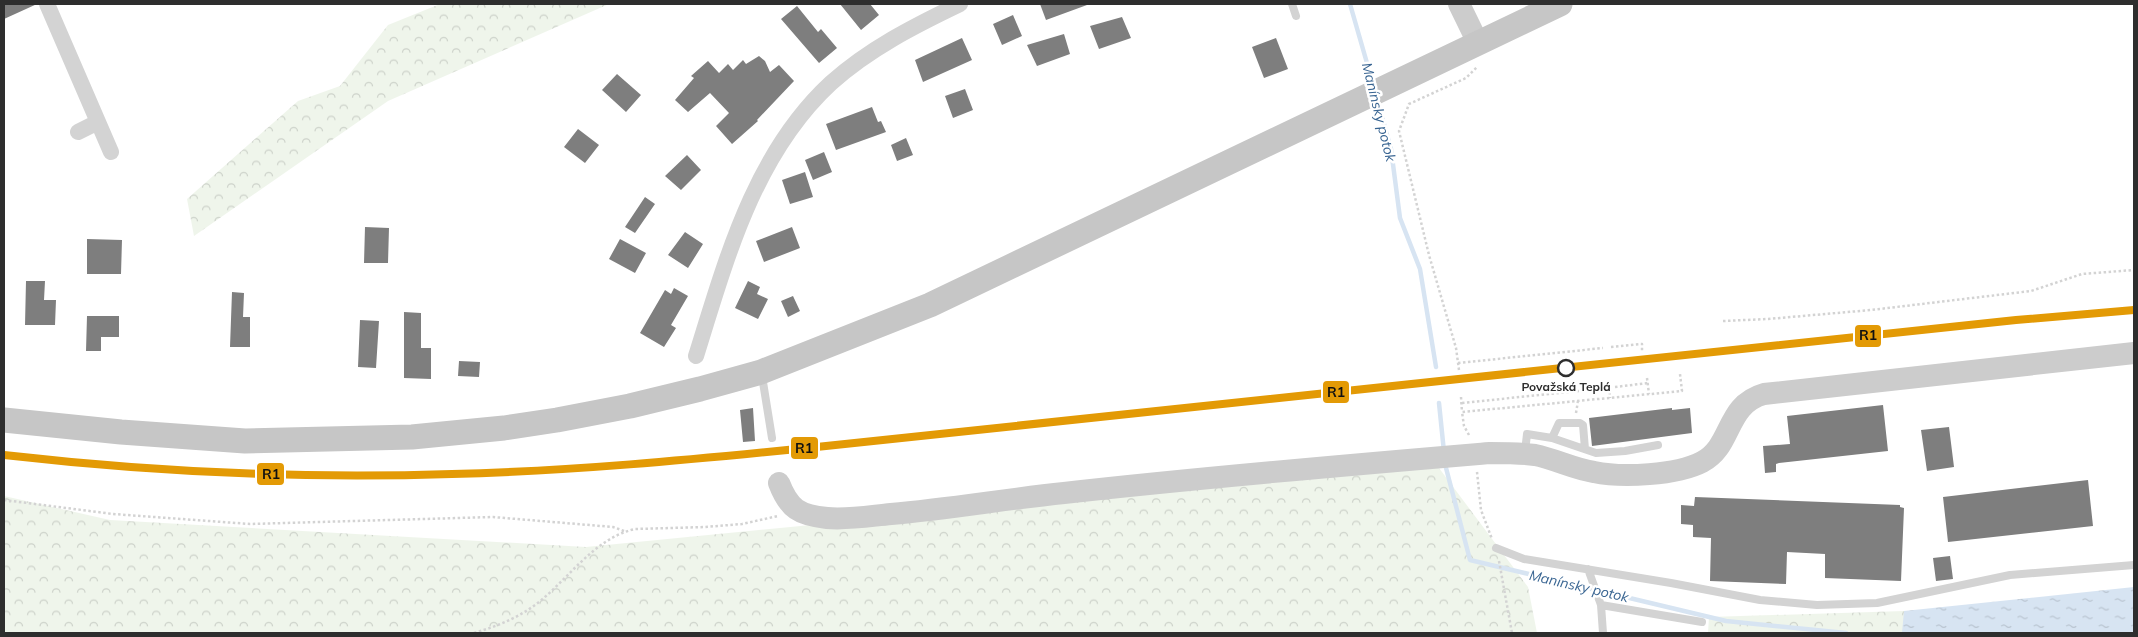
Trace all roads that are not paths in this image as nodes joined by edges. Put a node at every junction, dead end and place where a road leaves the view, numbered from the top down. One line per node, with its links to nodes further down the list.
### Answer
1 (47, 4): 8 (street)
2 (960, 4): 12 (street)
3 (1292, 4): 6 (lane)
4 (1459, 4): 7 (street)
5 (1560, 4): 7 (main road)
6 (1296, 16)
7 (1478, 43): 13 (main road)
8 (98, 122): 9 (street); 10 (street)
9 (78, 132)
10 (111, 152)
11 (2134, 353): 19 (street)
12 (696, 356)
13 (761, 372): 14 (main road); 15 (lane)
14 (4, 420)
15 (772, 438)
16 (1552, 438): 18 (lane); 18 (lane); 19 (lane)
17 (1658, 445): 18 (lane)
18 (1585, 449)
19 (1525, 454): 20 (street)
20 (779, 484)
21 (1496, 548): 23 (lane)
22 (2134, 566): 23 (lane)
23 (1588, 569): 24 (lane)
24 (1601, 605): 25 (lane); 26 (lane)
25 (1702, 622)
26 (1603, 633)

